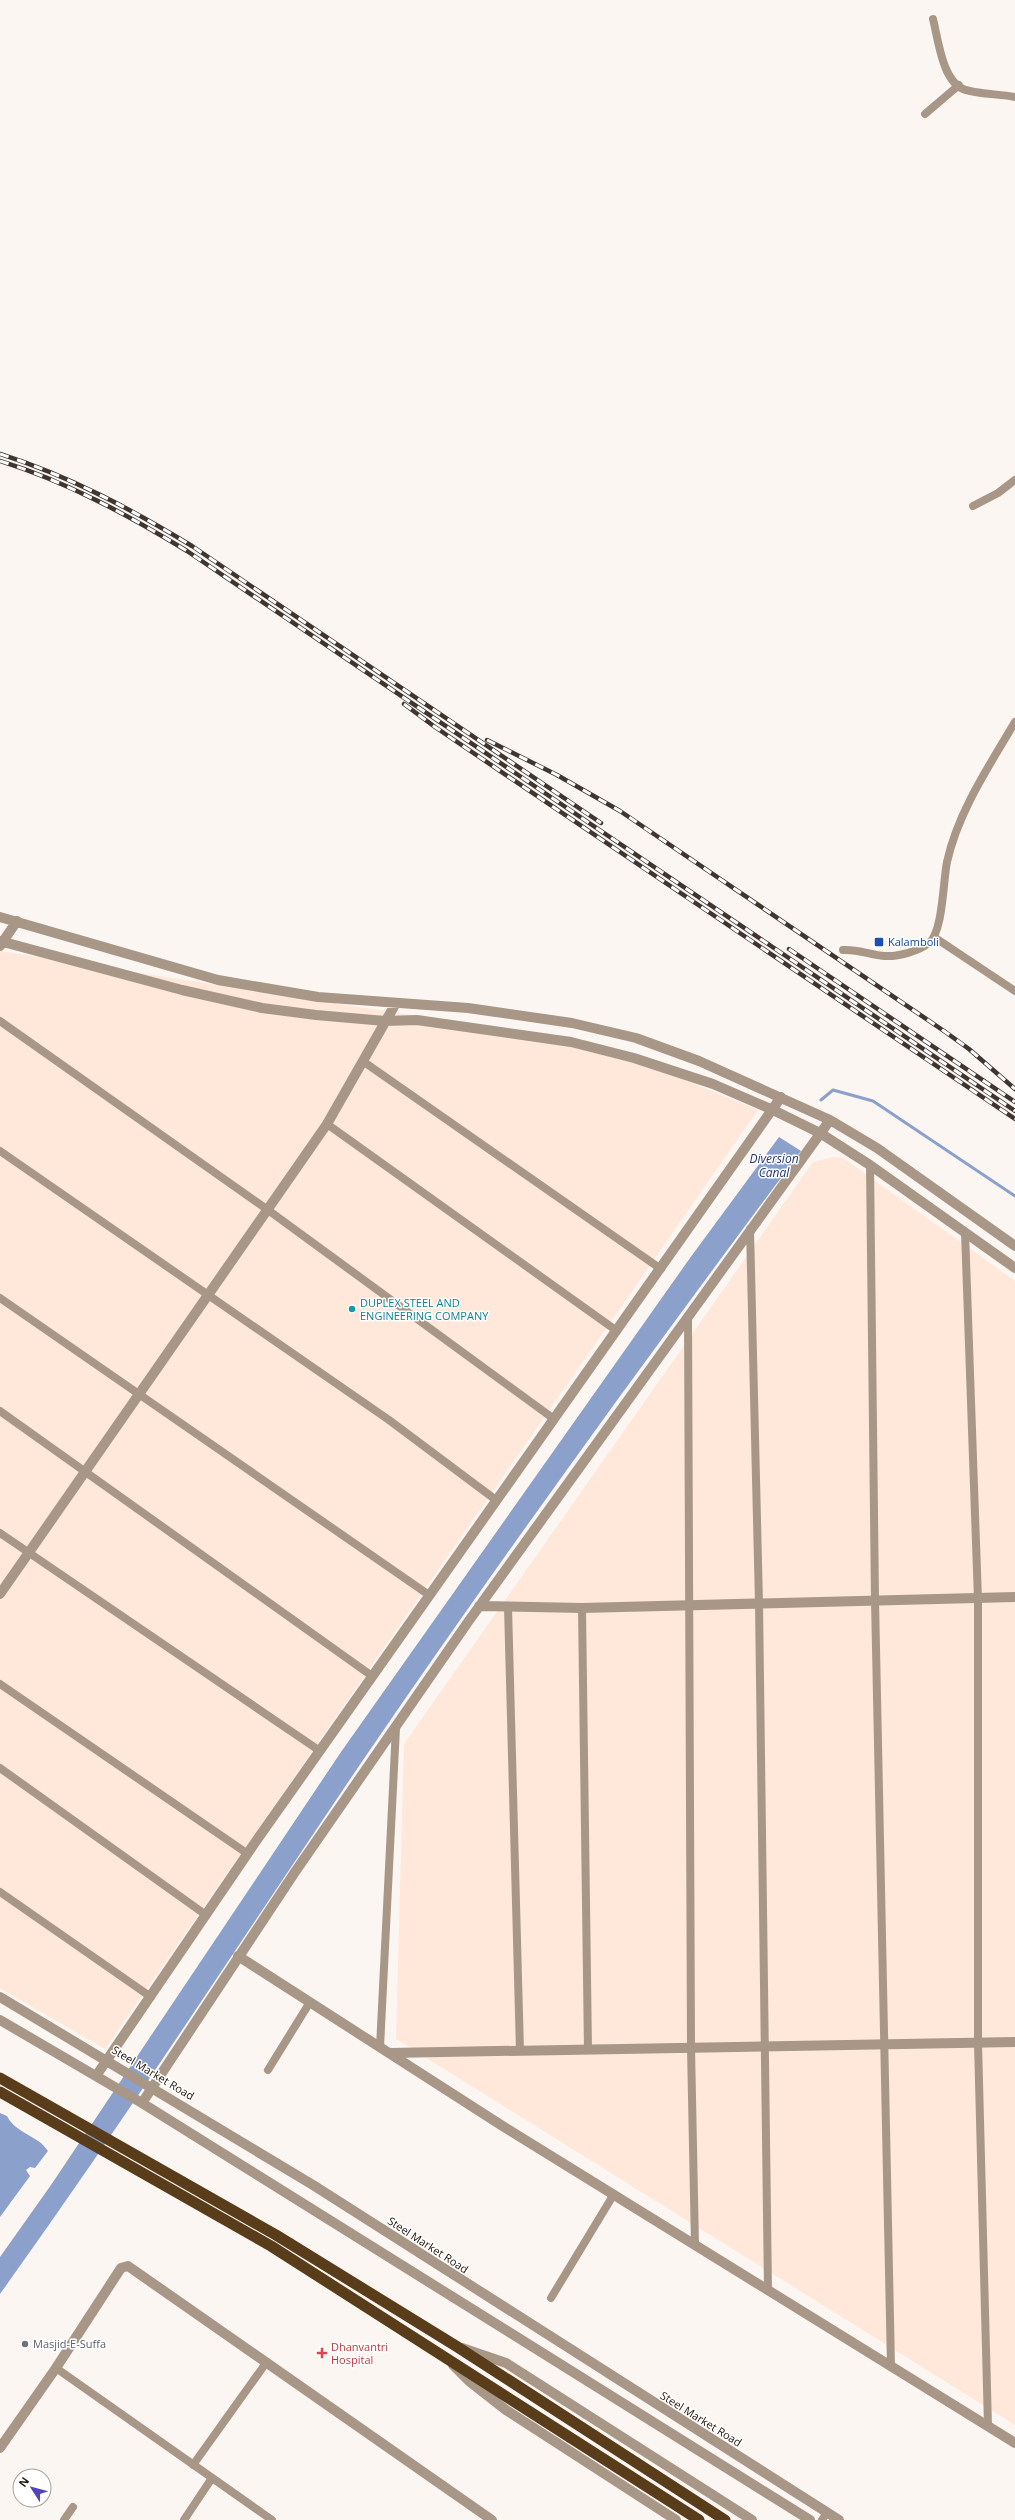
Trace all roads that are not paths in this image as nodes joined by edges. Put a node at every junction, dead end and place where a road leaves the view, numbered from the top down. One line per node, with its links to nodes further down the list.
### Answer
1 (934, 19): 2 (street)
2 (959, 85): 3 (street); 4 (street)
3 (1015, 97)
4 (925, 114)
5 (1015, 480): 6 (street)
6 (973, 506)
7 (1015, 722): 10 (street)
8 (0, 917): 9 (street)
9 (17, 922): 11 (street); 14 (street)
10 (934, 937): 12 (street); 13 (street)
11 (1, 943): 15 (street)
12 (843, 950)
13 (1015, 991)
14 (396, 1002): 15 (street); 18 (street)
15 (385, 1020): 17 (street); 19 (street)
16 (0, 1021): 25 (street)
17 (364, 1062): 21 (street); 30 (street)
18 (784, 1098): 19 (street); 20 (street)
19 (776, 1111): 22 (street); 30 (street)
20 (830, 1120): 22 (street); 28 (street)
21 (327, 1124): 25 (street); 34 (street)
22 (820, 1133): 24 (street); 26 (street)
23 (0, 1151): 31 (street)
24 (870, 1165): 27 (street); 46 (street)
25 (268, 1210): 31 (street); 37 (street)
26 (750, 1229): 33 (street); 47 (street)
27 (965, 1232): 29 (street); 45 (street)
28 (1015, 1246)
29 (1015, 1268)
30 (661, 1269): 34 (street)
31 (207, 1296): 35 (street); 39 (street)
32 (0, 1298): 35 (street)
33 (688, 1316): 48 (street); 49 (street)
34 (617, 1331): 37 (street)
35 (139, 1395): 38 (street); 43 (street)
36 (0, 1411): 38 (street)
37 (554, 1419): 39 (street)
38 (85, 1473): 41 (street); 52 (street)
39 (496, 1500): 43 (street)
40 (0, 1533): 41 (street)
41 (28, 1554): 42 (street); 55 (street)
42 (0, 1594)
43 (429, 1595): 52 (street)
44 (1015, 1597): 45 (street)
45 (978, 1599): 46 (street); 66 (street)
46 (875, 1600): 47 (street); 67 (street)
47 (759, 1603): 48 (street); 68 (street)
48 (688, 1605): 51 (street); 69 (street)
49 (479, 1606): 50 (street); 54 (street)
50 (508, 1607): 51 (street); 72 (street)
51 (582, 1608): 71 (street)
52 (372, 1676): 55 (street)
53 (0, 1684): 57 (street)
54 (396, 1728): 60 (street); 70 (street)
55 (320, 1751): 57 (street)
56 (0, 1768): 59 (street)
57 (248, 1854): 59 (street)
58 (0, 1892): 62 (street)
59 (206, 1915): 62 (street)
60 (238, 1956): 63 (street); 77 (street)
61 (0, 1996): 73 (street, Steel Market Road)
62 (151, 1997): 73 (street)
63 (310, 2002): 70 (street); 74 (street)
64 (0, 2020): 75 (street)
65 (1015, 2042): 66 (street)
66 (978, 2043): 67 (street); 91 (street)
67 (884, 2045): 68 (street); 89 (street)
68 (765, 2047): 69 (street); 82 (street)
69 (691, 2048): 71 (street); 81 (street)
70 (384, 2050): 72 (street); 80 (street)
71 (588, 2050): 72 (street)
72 (520, 2051)
73 (108, 2060): 75 (street); 77 (street, Steel Market Road)
74 (268, 2070)
75 (96, 2076): 79 (street)
76 (0, 2078): 86 (highway)
77 (153, 2087): 79 (street); 84 (street, Steel Market Road)
78 (0, 2092): 87 (highway)
79 (142, 2103): 85 (street)
80 (614, 2194): 81 (street); 83 (street)
81 (695, 2245): 82 (street)
82 (768, 2290): 89 (street)
83 (551, 2298)
84 (535, 2328): 85 (street); 97 (street, Steel Market Road)
85 (526, 2343): 106 (street)
86 (456, 2346): 104 (highway); 105 (street)
87 (445, 2357): 102 (street); 103 (highway)
88 (266, 2362): 90 (street); 94 (street); 101 (street)
89 (891, 2367): 91 (street)
90 (56, 2368): 93 (street); 94 (street)
91 (988, 2426): 92 (street)
92 (1015, 2443)
93 (0, 2448)
94 (193, 2465): 95 (street)
95 (212, 2478): 99 (street); 100 (street)
96 (73, 2507): 98 (street)
97 (824, 2516): 107 (street, Steel Market Road)
98 (64, 2520)
99 (184, 2520)
100 (272, 2520)
101 (492, 2520)
102 (676, 2520)
103 (699, 2520)
104 (725, 2520)
105 (752, 2520)
106 (810, 2520)
107 (839, 2520)

